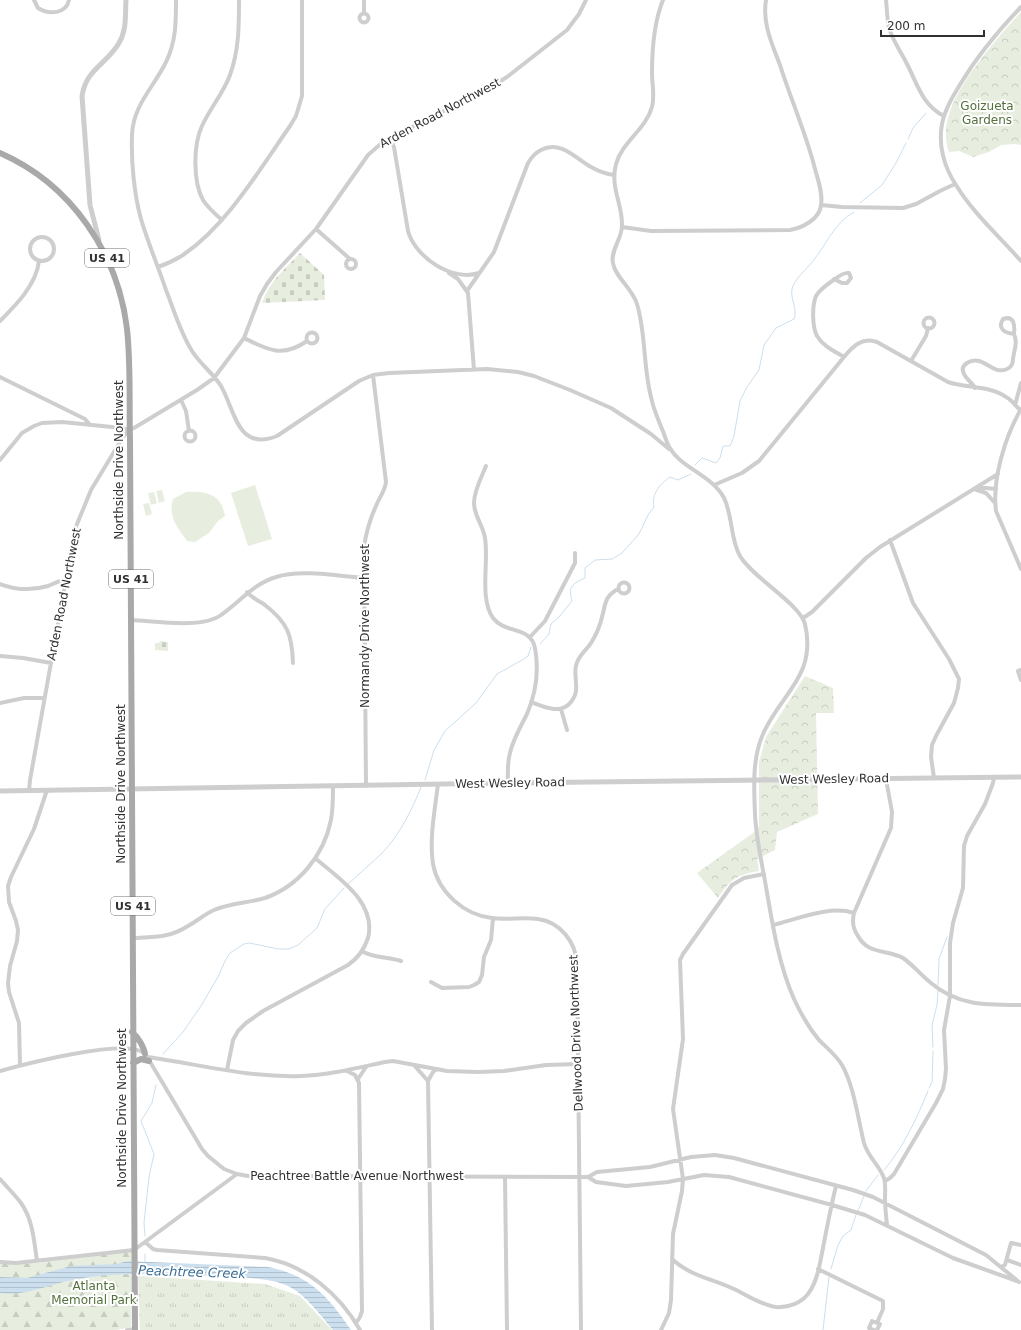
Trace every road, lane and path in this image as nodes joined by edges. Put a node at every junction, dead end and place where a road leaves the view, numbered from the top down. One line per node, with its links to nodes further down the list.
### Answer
1 (34, 0): 2 (street)
2 (69, 0)
3 (126, 0): 22 (street, Northside Drive Northwest)
4 (176, 0): 32 (street)
5 (239, 0): 24 (street)
6 (302, 0): 24 (street)
7 (364, 0): 13 (street)
8 (586, 0): 15 (street, Arden Road Northwest)
9 (664, 0): 18 (street)
10 (766, 0): 21 (street)
11 (886, 0): 14 (street)
12 (1021, 7): 14 (street)
13 (364, 13)
14 (944, 116): 19 (street)
15 (390, 138): 27 (street, Arden Road Northwest); 33 (street)
16 (0, 153): 20 (main road, US 41)
17 (0, 157): 20 (main road, US 41)
18 (614, 175): 26 (street); 34 (street)
19 (955, 184): 21 (street); 31 (street)
20 (66, 200): 25 (main road, US 41)
21 (821, 205): 26 (street)
22 (90, 206): 23 (street, Northside Drive Northwest); 25 (street)
23 (91, 214): 25 (street); 28 (street, Northside Drive Northwest)
24 (222, 220): 32 (street)
25 (84, 221): 28 (main road, Northside Drive Northwest / US 41)
26 (622, 227): 57 (street)
27 (316, 229): 29 (street); 40 (street, Arden Road Northwest)
28 (100, 243): 55 (main road, Northside Drive Northwest / US 41)
29 (350, 259)
30 (39, 261): 30 (street); 37 (street)
31 (1021, 261)
32 (158, 267): 48 (street)
33 (444, 270): 34 (street); 36 (street)
34 (479, 273): 36 (street)
35 (834, 279): 43 (street)
36 (467, 291): 45 (street)
37 (0, 321)
38 (928, 328): 44 (street)
39 (1014, 334): 39 (street); 42 (street)
40 (244, 338): 41 (street); 48 (street, Arden Road Northwest)
41 (307, 341)
42 (1019, 341): 50 (street)
43 (844, 357): 44 (street); 61 (street)
44 (911, 361): 50 (street)
45 (474, 370): 46 (street); 57 (street)
46 (373, 375): 48 (street); 68 (street, Normandy Drive Northwest)
47 (0, 377): 54 (street)
48 (214, 378): 51 (street, Arden Road Northwest)
49 (1021, 383): 52 (street)
50 (976, 388): 52 (street)
51 (181, 400): 55 (street, Arden Road Northwest); 56 (street)
52 (1015, 405): 53 (street)
53 (1021, 410): 60 (street)
54 (90, 425): 55 (street); 58 (street)
55 (129, 430): 69 (street, Arden Road Northwest); 74 (main road, Northside Drive Northwest / US 41)
56 (189, 431)
57 (670, 450): 61 (street)
58 (0, 460)
59 (486, 466): 75 (street)
60 (998, 474): 62 (street); 63 (street)
61 (714, 485): 73 (street)
62 (976, 487): 63 (street); 64 (street); 65 (street)
63 (996, 488): 64 (street)
64 (995, 503): 67 (street)
65 (890, 540): 73 (street); 88 (street)
66 (575, 553): 75 (street)
67 (1021, 569)
68 (364, 578): 72 (street); 94 (street, Normandy Drive Northwest)
69 (66, 580): 70 (street); 77 (street, Arden Road Northwest)
70 (0, 584)
71 (618, 589): 84 (street)
72 (247, 592): 74 (street); 78 (street)
73 (803, 618): 90 (street)
74 (131, 620): 95 (main road, Northside Drive Northwest / US 41)
75 (530, 637): 83 (street)
76 (0, 656): 77 (street)
77 (51, 663): 81 (street, Arden Road Northwest)
78 (293, 663)
79 (1021, 670): 80 (street)
80 (1021, 680)
81 (45, 698): 82 (street); 98 (street, Arden Road Northwest)
82 (0, 702)
83 (531, 702): 84 (street); 91 (street)
84 (561, 709): 85 (street)
85 (567, 730)
86 (994, 777): 87 (street, West Wesley Road); 88 (street, West Wesley Road); 108 (street)
87 (1021, 777)
88 (934, 778): 89 (street, West Wesley Road)
89 (886, 779): 90 (street, West Wesley Road); 101 (street)
90 (754, 780): 91 (street, West Wesley Road); 100 (street)
91 (508, 783): 92 (street, West Wesley Road)
92 (438, 784): 94 (street, West Wesley Road); 102 (street, Dellwood Drive Northwest)
93 (333, 786): 94 (street, West Wesley Road); 95 (street, West Wesley Road); 99 (street)
94 (366, 786)
95 (132, 788): 96 (street, West Wesley Road); 104 (main road, Northside Drive Northwest / US 41)
96 (47, 790): 98 (street, West Wesley Road); 115 (street)
97 (0, 791): 98 (street, West Wesley Road)
98 (29, 791)
99 (315, 858): 104 (street); 105 (street)
100 (764, 874): 103 (street); 124 (street)
101 (854, 913): 103 (street); 108 (street)
102 (493, 918): 107 (street); 114 (street, Dellwood Drive Northwest)
103 (773, 925): 133 (street)
104 (133, 938): 110 (main road, Northside Drive Northwest / US 41)
105 (362, 951): 106 (street); 119 (street)
106 (401, 961)
107 (431, 982)
108 (950, 996): 109 (street); 133 (street)
109 (1021, 1004)
110 (132, 1032): 111 (main road, Northside Drive Northwest / US 41); 112 (main road)
111 (132, 1049): 112 (street); 113 (main road, Northside Drive Northwest / US 41); 115 (street)
112 (147, 1057): 113 (main road); 119 (street); 125 (street, Peachtree Battle Avenue Northwest)
113 (133, 1064): 140 (main road, Northside Drive Northwest / US 41)
114 (578, 1064): 118 (street); 129 (street, Dellwood Drive Northwest)
115 (20, 1065): 120 (street)
116 (414, 1065): 117 (street); 118 (street); 123 (street)
117 (366, 1067): 121 (street); 122 (street)
118 (437, 1069): 123 (street)
119 (227, 1070): 121 (street)
120 (0, 1071)
121 (347, 1071): 122 (street)
122 (358, 1079): 126 (street)
123 (428, 1081): 127 (street)
124 (680, 1159): 130 (street, Peachtree Battle Avenue Northwest); 131 (street); 134 (street, Peachtree Battle Avenue Northwest)
125 (237, 1174): 126 (street, Peachtree Battle Avenue Northwest); 138 (street)
126 (360, 1176): 127 (street, Peachtree Battle Avenue Northwest); 149 (street)
127 (431, 1177): 128 (street, Peachtree Battle Avenue Northwest); 154 (street)
128 (505, 1177): 129 (street, Peachtree Battle Avenue Northwest); 155 (street)
129 (580, 1177): 130 (street, Peachtree Battle Avenue Northwest); 156 (street, Dellwood Drive Northwest)
130 (588, 1177): 131 (street, Peachtree Battle Avenue Northwest)
131 (683, 1178): 136 (street, Peachtree Battle Avenue Northwest); 141 (street)
132 (0, 1179): 142 (street)
133 (885, 1181): 135 (street)
134 (836, 1186): 135 (street, Peachtree Battle Avenue Northwest); 136 (street)
135 (885, 1202): 137 (street); 146 (street, Peachtree Battle Avenue Northwest)
136 (832, 1205): 137 (street, Peachtree Battle Avenue Northwest); 147 (street)
137 (887, 1225): 148 (street, Peachtree Battle Avenue Northwest)
138 (145, 1242): 140 (street); 149 (street)
139 (1021, 1245): 143 (street)
140 (134, 1250): 142 (street); 151 (main road, Northside Drive Northwest / US 41)
141 (672, 1259): 147 (street); 157 (street)
142 (37, 1260): 144 (street)
143 (1007, 1260): 145 (street); 146 (street)
144 (0, 1262)
145 (1021, 1265)
146 (1002, 1267): 148 (street, Peachtree Battle Avenue Northwest)
147 (818, 1269): 150 (street)
148 (1020, 1282)
149 (356, 1323): 153 (street)
150 (877, 1323): 158 (street); 158 (street)
151 (135, 1329): 152 (street)
152 (127, 1330)
153 (360, 1330)
154 (432, 1330)
155 (507, 1330)
156 (581, 1330)
157 (661, 1330)
158 (876, 1330)

